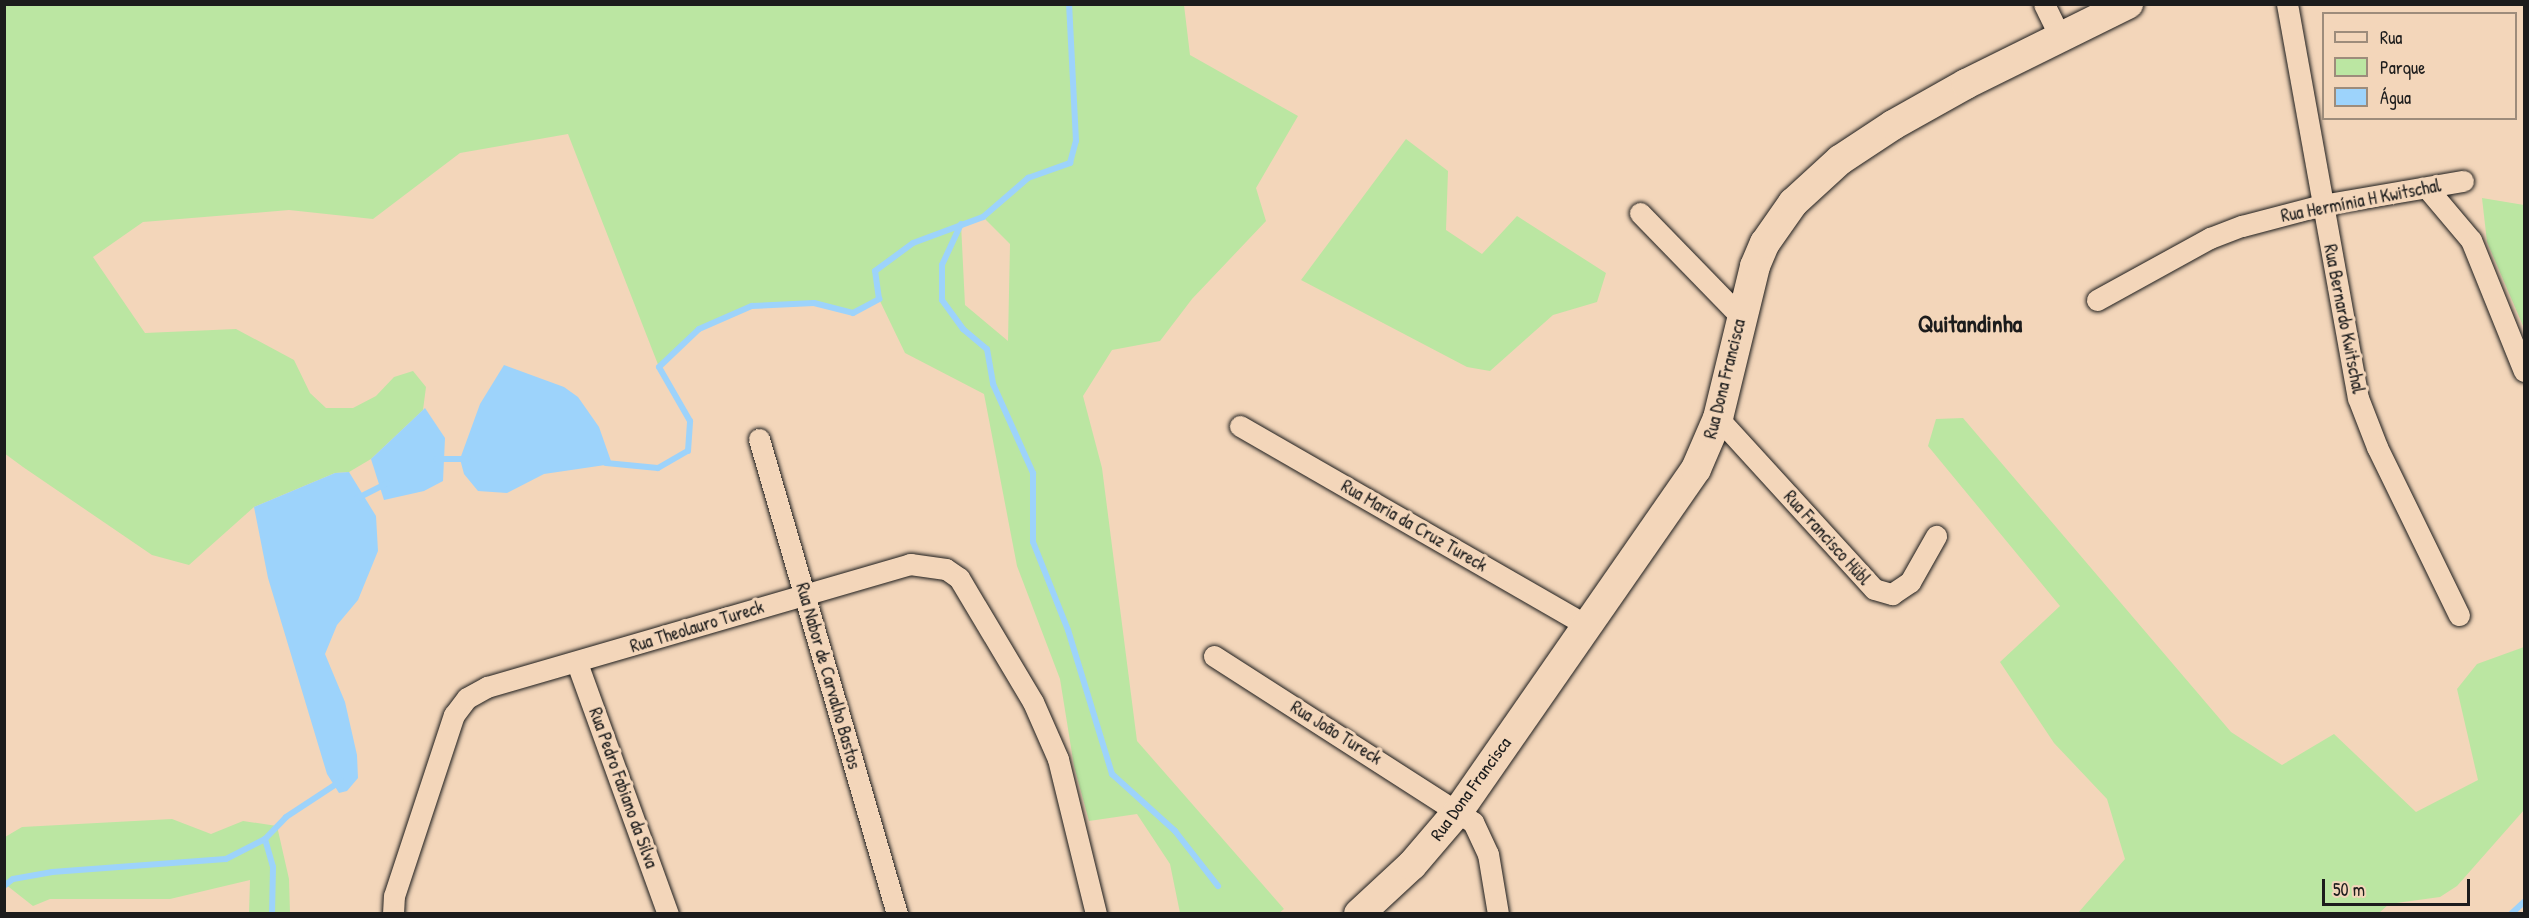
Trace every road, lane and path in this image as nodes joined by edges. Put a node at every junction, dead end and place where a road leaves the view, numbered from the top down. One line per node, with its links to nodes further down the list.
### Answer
1 (2044, 4): 4 (street)
2 (2128, 4): 4 (main road, Rua Dona Francisca)
3 (2287, 4): 7 (street, Rua Bernardo Kwitschal)
4 (2060, 37): 10 (main road, Rua Dona Francisca)
5 (2463, 181): 6 (street, Rua Hermínia H Kwitschal)
6 (2427, 188): 7 (street, Rua Hermínia H Kwitschal); 11 (street)
7 (2322, 205): 9 (street, Rua Hermínia H Kwitschal); 17 (street, Rua Bernardo Kwitschal)
8 (1640, 213): 10 (street)
9 (2097, 300)
10 (1741, 318): 12 (main road, Rua Dona Francisca)
11 (2524, 371)
12 (1718, 418): 15 (street, Rua Francisco Hübl); 18 (main road, Rua Dona Francisca)
13 (1240, 426): 18 (street, Rua Maria da Cruz Tureck)
14 (759, 439): 16 (street, Rua Nabor de Carvalho Bastos)
15 (1936, 536)
16 (804, 595): 20 (street, Rua Theolauro Tureck); 24 (street, Rua Nabor de Carvalho Bastos); 25 (street, Rua Theolauro Tureck)
17 (2459, 615)
18 (1587, 626): 21 (main road, Rua Dona Francisca)
19 (1214, 656): 21 (street, Rua João Tureck)
20 (577, 663): 22 (street, Rua Theolauro Tureck); 23 (street, Rua Pedro Fabiano da Silva)
21 (1458, 810): 26 (main road, Rua Dona Francisca); 27 (street, Rua João Tureck)
22 (393, 914)
23 (668, 914)
24 (897, 914)
25 (1096, 914)
26 (1359, 914)
27 (1498, 914)

